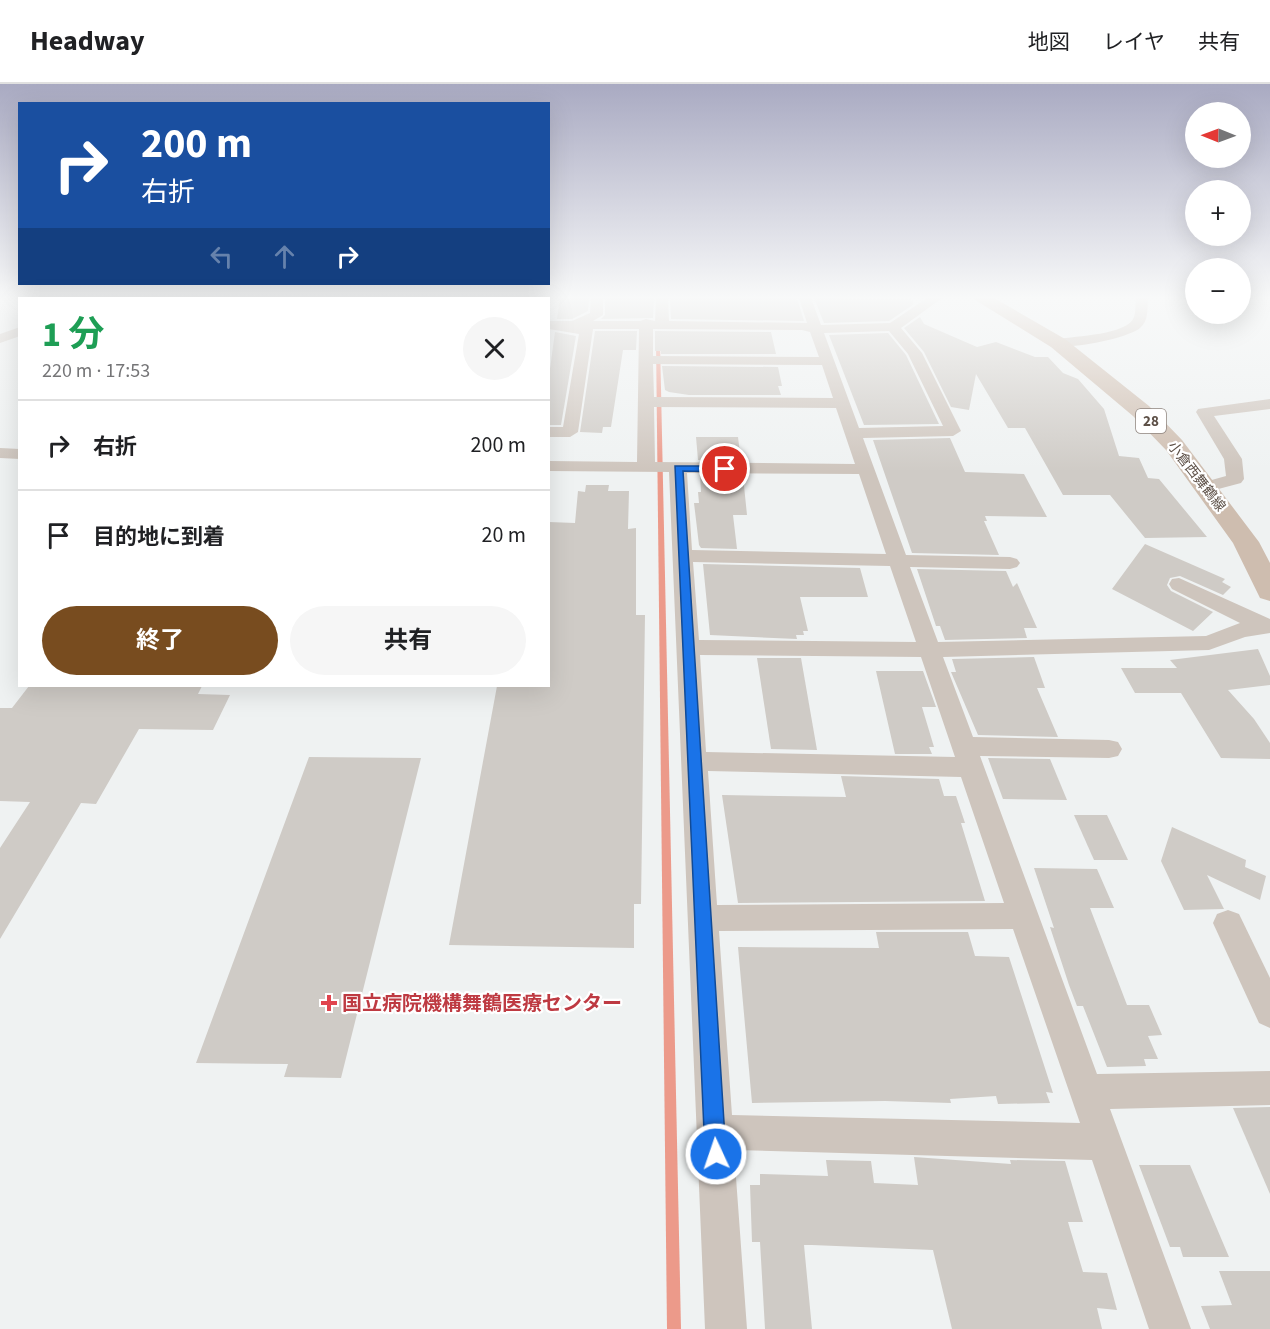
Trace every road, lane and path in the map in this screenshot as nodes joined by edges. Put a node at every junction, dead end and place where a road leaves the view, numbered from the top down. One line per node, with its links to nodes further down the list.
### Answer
1 (583, 356): 11 (street)
2 (646, 356): 6 (street)
3 (826, 356): 7 (street)
4 (917, 356): 12 (street)
5 (1074, 356): 19 (main road, 小倉西舞鶴線 / 28)
6 (646, 360): 7 (street); 8 (street)
7 (828, 361): 9 (street)
8 (646, 402): 9 (street); 16 (street)
9 (843, 403): 12 (street)
10 (1270, 404): 19 (street)
11 (550, 432)
12 (853, 433): 18 (street)
13 (0, 453): 14 (street)
14 (18, 454)
15 (550, 466): 16 (street)
16 (646, 467): 17 (street)
17 (678, 468): 18 (street); 20 (street)
18 (866, 469): 21 (street)
19 (1207, 487): 24 (main road, 小倉西舞鶴線 / 28)
20 (683, 555): 21 (street); 26 (street)
21 (898, 558): 22 (street); 27 (street)
22 (1010, 563)
23 (1179, 584): 25 (street)
24 (1270, 592)
25 (1266, 625): 27 (street)
26 (688, 647): 27 (street); 30 (street)
27 (930, 650): 29 (street)
28 (1108, 749): 29 (street)
29 (968, 757): 30 (street); 31 (street)
30 (694, 761): 32 (street)
31 (1024, 916): 32 (street); 36 (street)
32 (703, 918): 37 (street)
33 (1228, 923): 34 (street)
34 (1270, 1012)
35 (1270, 1088): 36 (street)
36 (1086, 1092): 38 (street)
37 (715, 1132): 38 (street); 39 (street)
38 (1104, 1142): 40 (street)
39 (726, 1329)
40 (1170, 1329)

